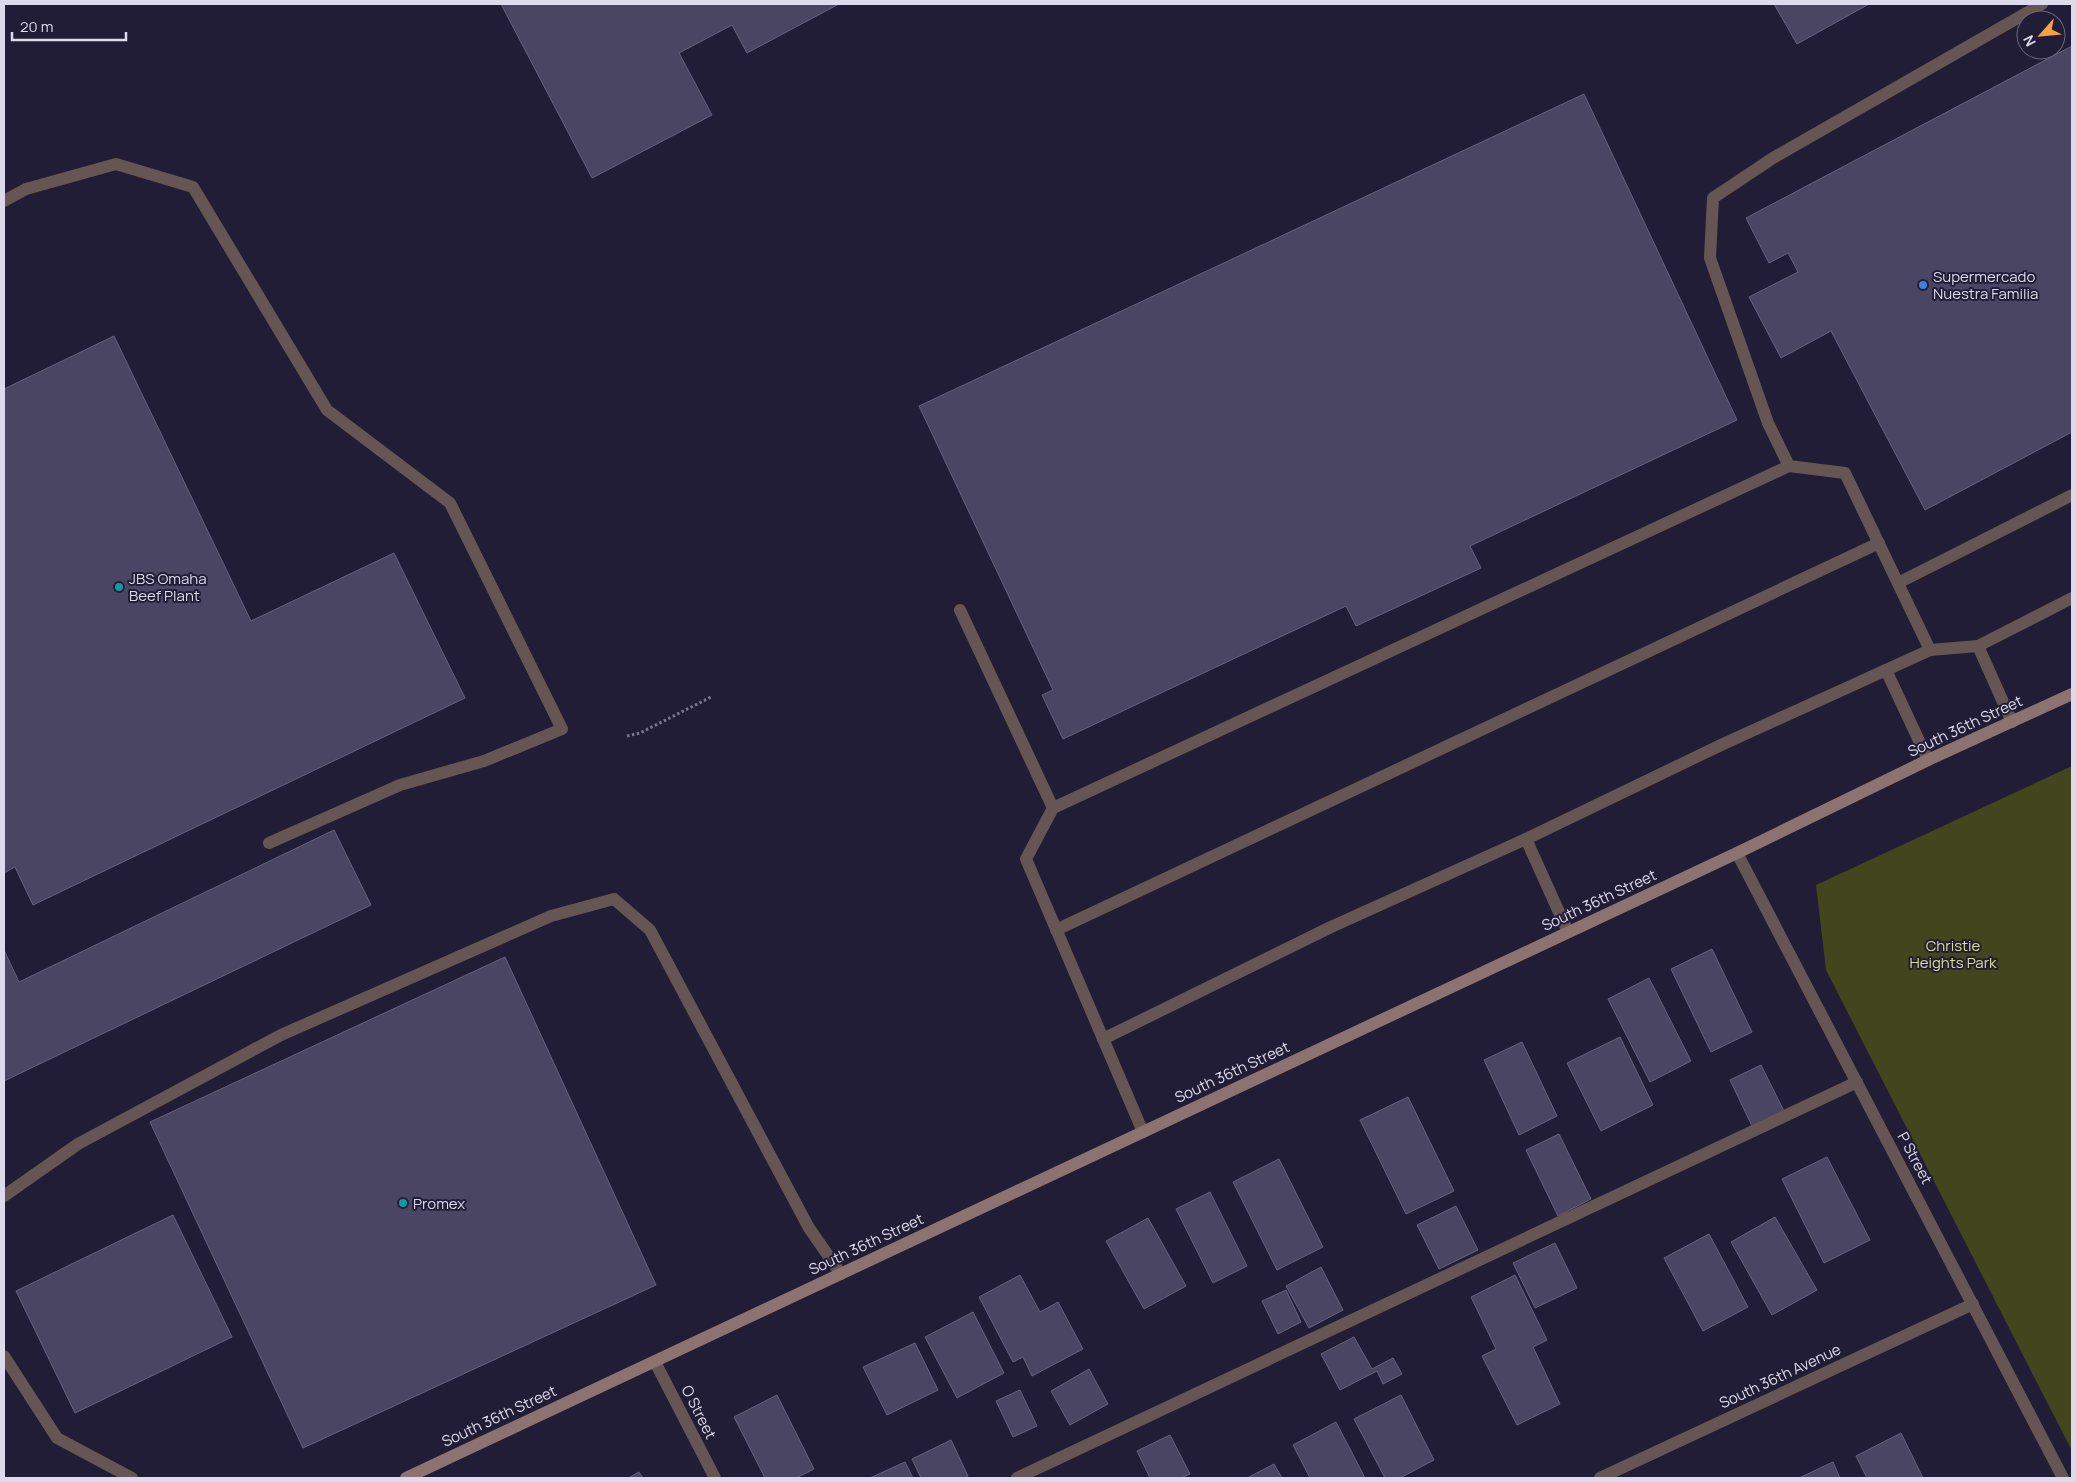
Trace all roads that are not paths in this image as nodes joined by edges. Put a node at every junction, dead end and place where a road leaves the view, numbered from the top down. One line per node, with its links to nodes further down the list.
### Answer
1 (2042, 4): 3 (street)
2 (4, 201): 17 (street)
3 (1789, 466): 5 (street); 15 (street)
4 (2072, 495): 6 (street)
5 (1879, 543): 6 (street); 19 (street)
6 (1898, 584): 10 (street)
7 (2072, 598): 9 (street)
8 (960, 610): 15 (street)
9 (1978, 646): 10 (street); 13 (street)
10 (1930, 650): 11 (street)
11 (1886, 670): 14 (street); 16 (street)
12 (2072, 694): 13 (main road, South 36th Street)
13 (2012, 722): 14 (main road, South 36th Street)
14 (1928, 760): 18 (main road, South 36th Street)
15 (1054, 808): 19 (street)
16 (1526, 839): 20 (street); 21 (street)
17 (269, 843)
18 (1737, 852): 20 (main road, South 36th Street); 22 (street, P Street)
19 (1056, 930): 21 (street)
20 (1568, 932): 23 (main road, South 36th Street)
21 (1103, 1039): 23 (street)
22 (1857, 1082): 26 (street, P Street); 32 (street)
23 (1143, 1132): 25 (main road, South 36th Street)
24 (4, 1196): 25 (street)
25 (840, 1274): 28 (main road, South 36th Street)
26 (1973, 1304): 33 (street, South 36th Avenue); 34 (street, P Street)
27 (4, 1356): 29 (street)
28 (655, 1362): 30 (main road, South 36th Street); 31 (street, O Street)
29 (132, 1478)
30 (406, 1478)
31 (715, 1478)
32 (1017, 1478)
33 (1600, 1478)
34 (2063, 1478)

